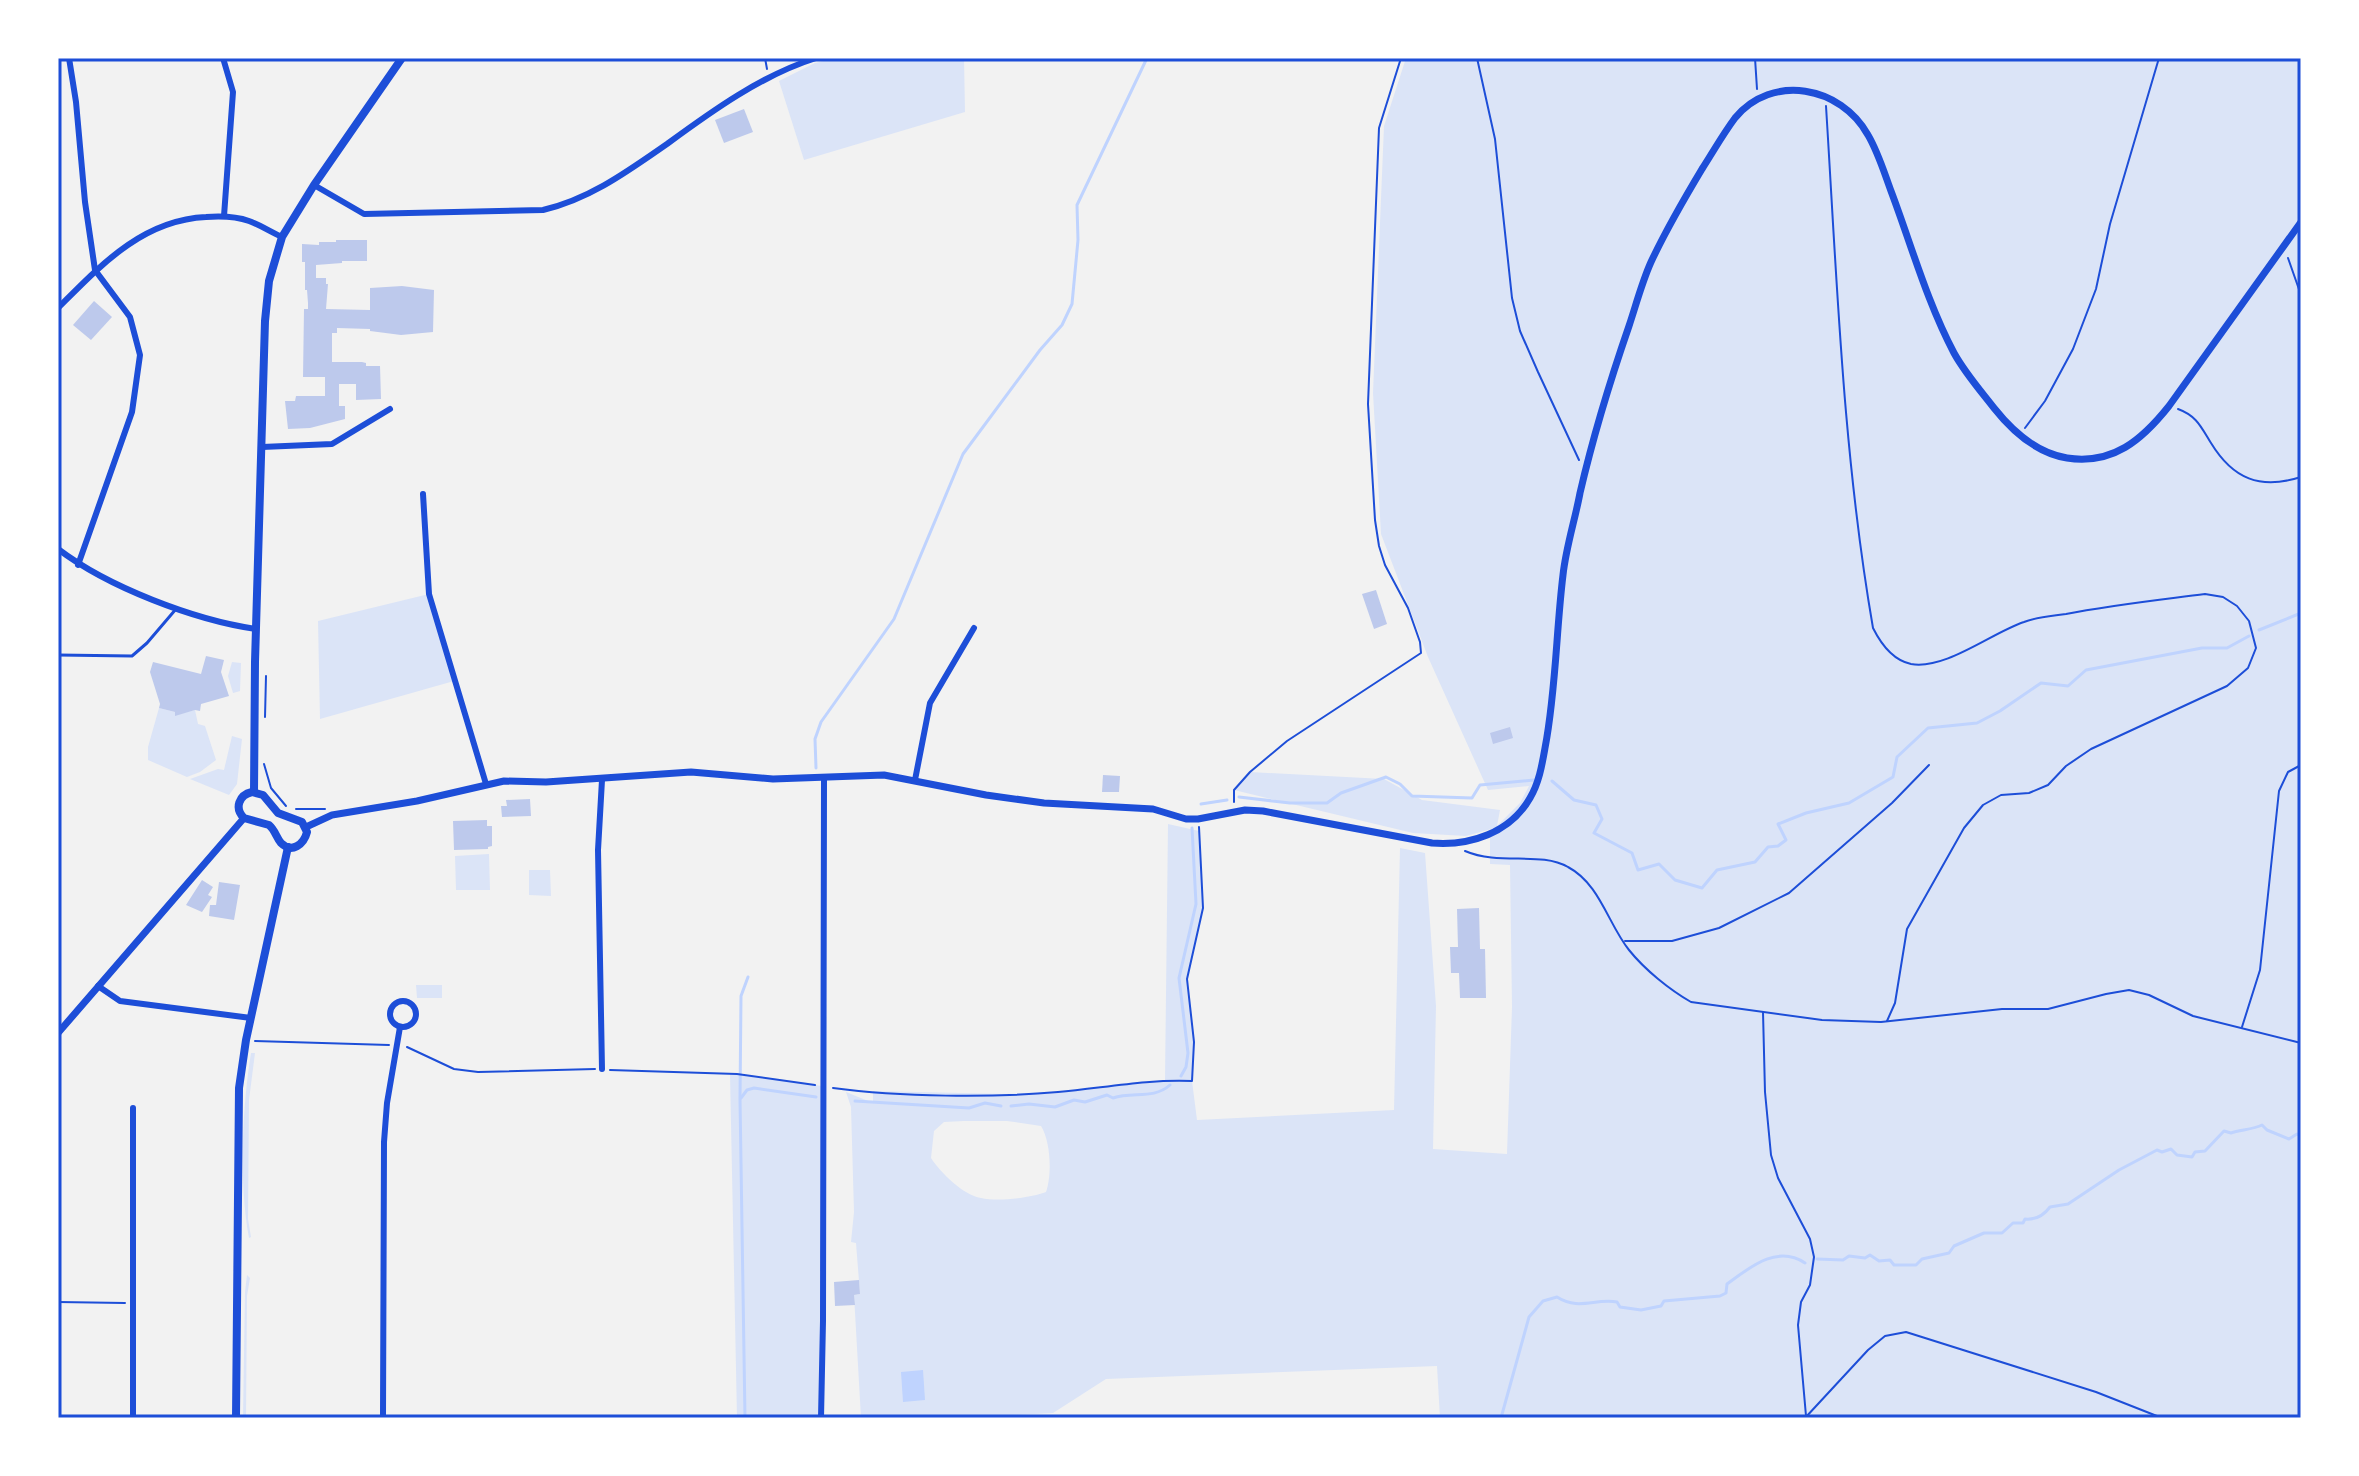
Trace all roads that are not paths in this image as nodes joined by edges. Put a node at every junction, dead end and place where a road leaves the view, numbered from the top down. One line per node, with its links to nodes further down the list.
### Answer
1 (69, 58): 9 (street)
2 (223, 58): 6 (street)
3 (402, 58): 5 (main road)
4 (816, 58): 5 (street)
5 (314, 185): 8 (main road)
6 (224, 216): 8 (street); 9 (street)
7 (2301, 222): 22 (street)
8 (282, 237): 12 (main road)
9 (95, 270): 10 (street); 15 (street)
10 (58, 308)
11 (390, 409): 12 (street)
12 (262, 447): 18 (main road)
13 (423, 494): 23 (street)
14 (58, 549): 15 (street)
15 (78, 565): 16 (street)
16 (176, 609): 18 (street); 19 (lane)
17 (974, 628): 22 (street)
18 (256, 629): 24 (main road)
19 (58, 655)
20 (824, 779): 21 (street); 22 (street); 37 (street)
21 (602, 780): 23 (street); 32 (street)
22 (915, 780)
23 (486, 784): 26 (street)
24 (254, 792): 25 (main road); 26 (main road)
25 (244, 818): 27 (main road); 28 (street)
26 (306, 827): 27 (main road)
27 (288, 847): 29 (main road)
28 (98, 986): 29 (street); 31 (street)
29 (251, 1018): 35 (main road)
30 (400, 1027): 30 (street); 36 (street)
31 (58, 1032)
32 (602, 1069)
33 (133, 1108): 34 (street)
34 (133, 1418)
35 (236, 1418)
36 (383, 1418)
37 (821, 1418)

